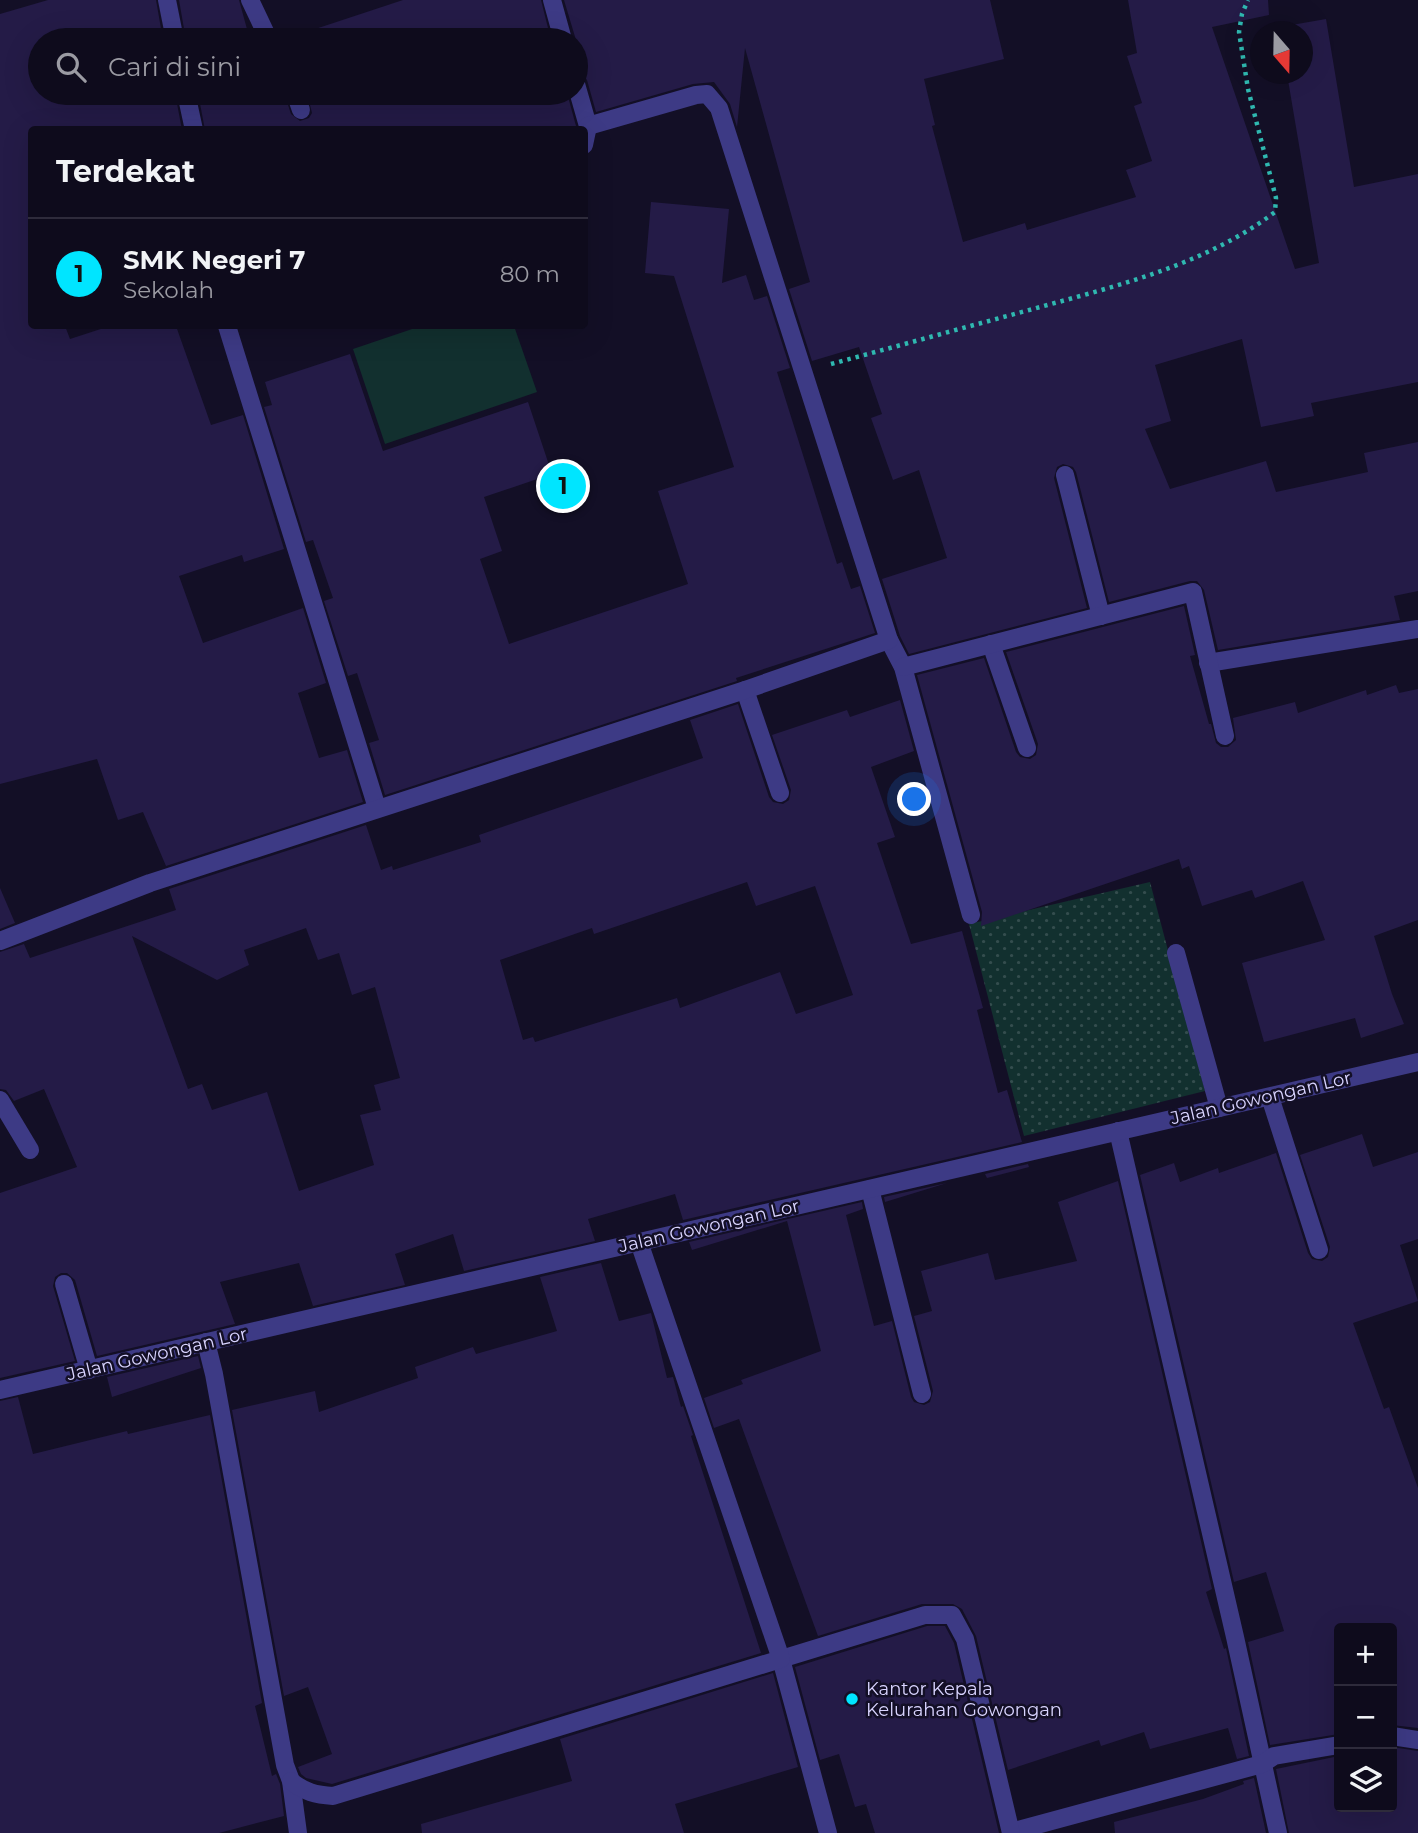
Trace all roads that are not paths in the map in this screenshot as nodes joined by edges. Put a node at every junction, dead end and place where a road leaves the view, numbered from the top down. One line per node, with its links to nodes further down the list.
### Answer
1 (167, 0): 4 (street)
2 (250, 0): 5 (street)
3 (552, 0): 6 (street)
4 (173, 28)
5 (263, 28)
6 (560, 28)
7 (189, 105): 9 (street)
8 (582, 105): 10 (street)
9 (193, 126)
10 (588, 126): 15 (street)
11 (228, 329): 23 (street)
12 (1065, 475): 13 (street)
13 (1101, 616): 16 (street); 17 (street)
14 (1418, 629): 17 (street)
15 (889, 640): 18 (street); 19 (street)
16 (992, 644): 18 (street); 21 (street)
17 (1208, 663): 20 (street)
18 (903, 667): 24 (street)
19 (746, 690): 22 (street); 23 (street)
20 (1224, 736)
21 (1027, 748)
22 (780, 793)
23 (377, 808): 25 (street)
24 (971, 915)
25 (0, 941)
26 (1177, 953): 30 (street)
27 (1418, 1062): 28 (street, Jalan Gowongan Lor)
28 (1270, 1097): 30 (street, Jalan Gowongan Lor); 35 (street)
29 (0, 1100): 32 (street)
30 (1219, 1108): 31 (street, Jalan Gowongan Lor)
31 (1118, 1131): 33 (street, Jalan Gowongan Lor); 45 (street)
32 (30, 1150)
33 (870, 1189): 34 (street, Jalan Gowongan Lor); 40 (street)
34 (639, 1242): 37 (street, Jalan Gowongan Lor); 41 (street)
35 (1319, 1250)
36 (64, 1284): 38 (street)
37 (206, 1342): 38 (street, Jalan Gowongan Lor); 46 (street)
38 (89, 1370): 39 (street, Jalan Gowongan Lor)
39 (0, 1390)
40 (922, 1394)
41 (781, 1659): 46 (street); 47 (street); 49 (street)
42 (1397, 1737): 43 (street)
43 (1418, 1740)
44 (1334, 1746): 45 (street)
45 (1262, 1764): 47 (street); 50 (street)
46 (291, 1781): 48 (street)
47 (1011, 1832)
48 (298, 1833)
49 (828, 1833)
50 (1278, 1833)

